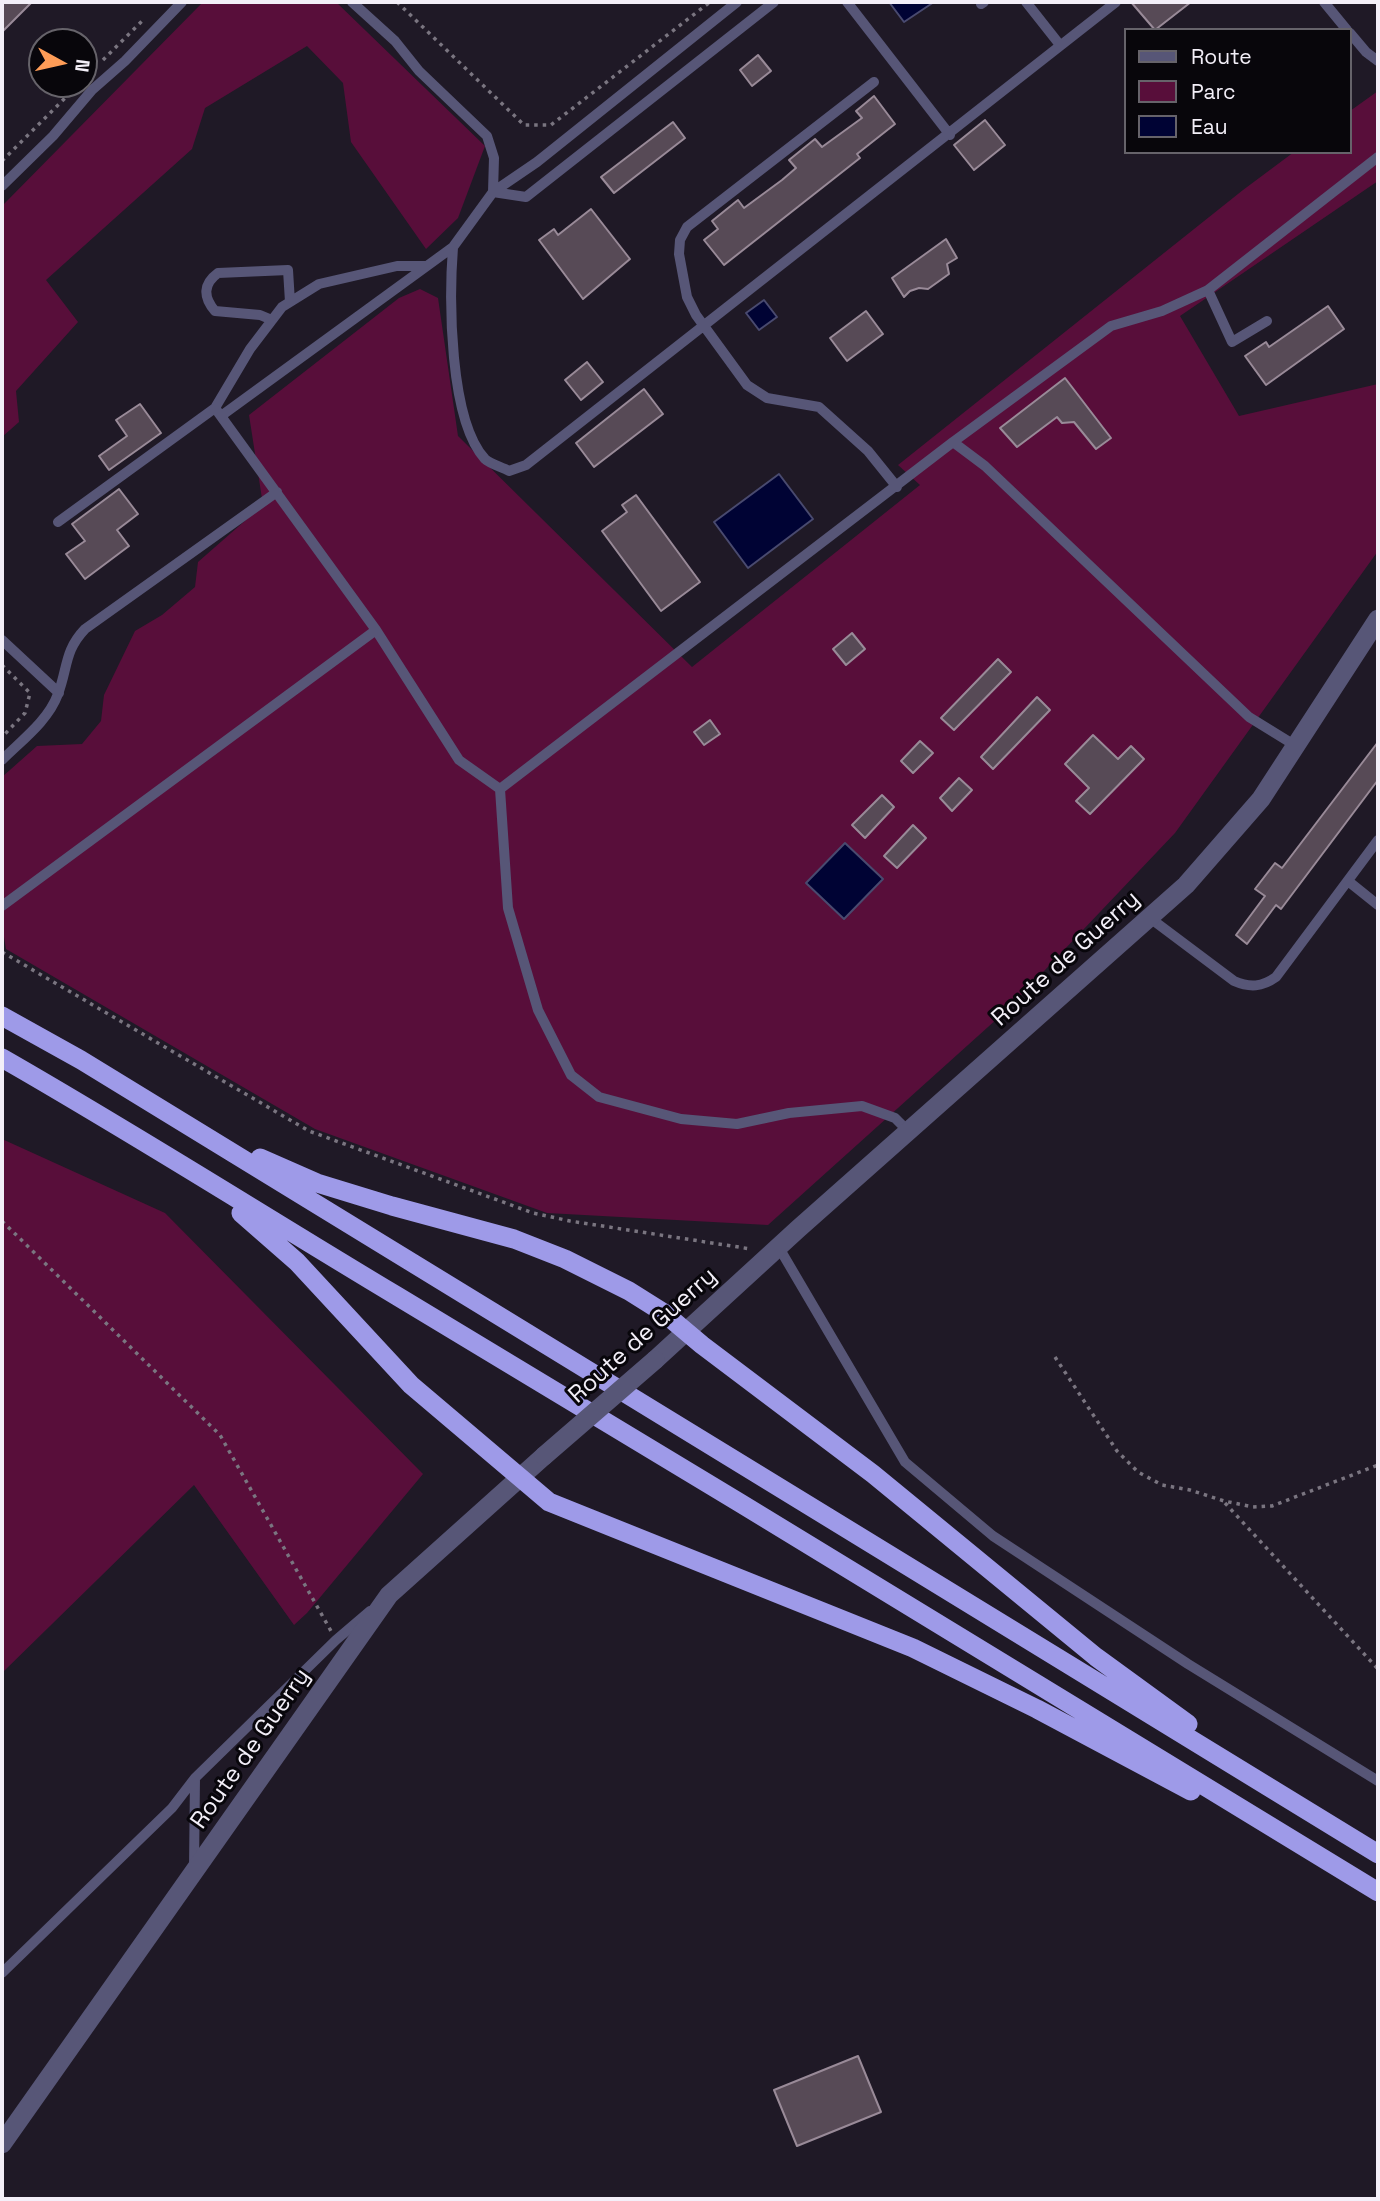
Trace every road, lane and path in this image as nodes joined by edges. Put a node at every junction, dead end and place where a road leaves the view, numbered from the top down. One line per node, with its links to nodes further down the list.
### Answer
1 (182, 2): 22 (lane)
2 (352, 2): 23 (lane)
3 (397, 2): 4 (path)
4 (710, 2)
5 (737, 2): 23 (lane)
6 (774, 2): 23 (lane)
7 (1026, 2): 14 (lane)
8 (1116, 2): 14 (lane)
9 (1324, 2): 12 (lane)
10 (853, 4): 19 (lane)
11 (142, 21): 15 (path)
12 (1346, 28)
13 (1352, 36): 16 (lane)
14 (1060, 45): 19 (lane)
15 (103, 60)
16 (1378, 61)
17 (874, 82): 30 (lane)
18 (65, 98): 21 (path)
19 (950, 135): 30 (lane)
20 (1378, 158): 26 (lane)
21 (2, 161)
22 (2, 186)
23 (493, 192): 24 (lane)
24 (453, 247): 25 (lane); 30 (lane)
25 (428, 266): 27 (lane); 31 (lane)
26 (1208, 290): 29 (lane); 32 (lane)
27 (290, 302): 28 (lane); 28 (lane)
28 (272, 320): 31 (lane)
29 (1267, 321)
30 (704, 326): 33 (lane)
31 (218, 412): 34 (lane); 35 (lane)
32 (953, 442): 33 (lane); 42 (lane)
33 (897, 487): 44 (lane)
34 (277, 492): 37 (lane); 40 (lane)
35 (58, 522)
36 (1378, 619): 42 (street, Route de Guerry)
37 (376, 630): 44 (lane); 47 (lane)
38 (2, 640): 40 (lane)
39 (2, 665): 41 (path)
40 (59, 693): 43 (lane)
41 (2, 737)
42 (1296, 746): 50 (street, Route de Guerry)
43 (2, 760)
44 (500, 789): 55 (lane)
45 (1378, 840): 46 (lane)
46 (1348, 881): 48 (lane); 50 (lane)
47 (7, 899): 49 (lane)
48 (1378, 905)
49 (2, 906)
50 (1150, 918): 55 (street, Route de Guerry)
51 (2, 952): 58 (path)
52 (2, 1016): 54 (highway)
53 (2, 1058): 56 (highway)
54 (195, 1130): 59 (highway); 69 (highway)
55 (908, 1131): 58 (street, Route de Guerry)
56 (200, 1177): 62 (highway); 72 (highway)
57 (2, 1222): 65 (path)
58 (774, 1250): 59 (street, Route de Guerry); 68 (lane)
59 (685, 1330): 62 (street, Route de Guerry, bridge); 69 (highway)
60 (1055, 1357): 63 (path)
61 (1378, 1465): 63 (path)
62 (519, 1477): 64 (street, Route de Guerry); 72 (highway)
63 (1224, 1501): 66 (path)
64 (389, 1595): 65 (lane); 71 (street, Route de Guerry)
65 (336, 1640): 67 (lane)
66 (1378, 1669)
67 (195, 1778): 71 (lane); 73 (lane)
68 (1378, 1781)
69 (1299, 1805): 70 (highway)
70 (1378, 1854)
71 (194, 1874): 74 (street, Route de Guerry)
72 (1375, 1890)
73 (2, 1973)
74 (2, 2144)

